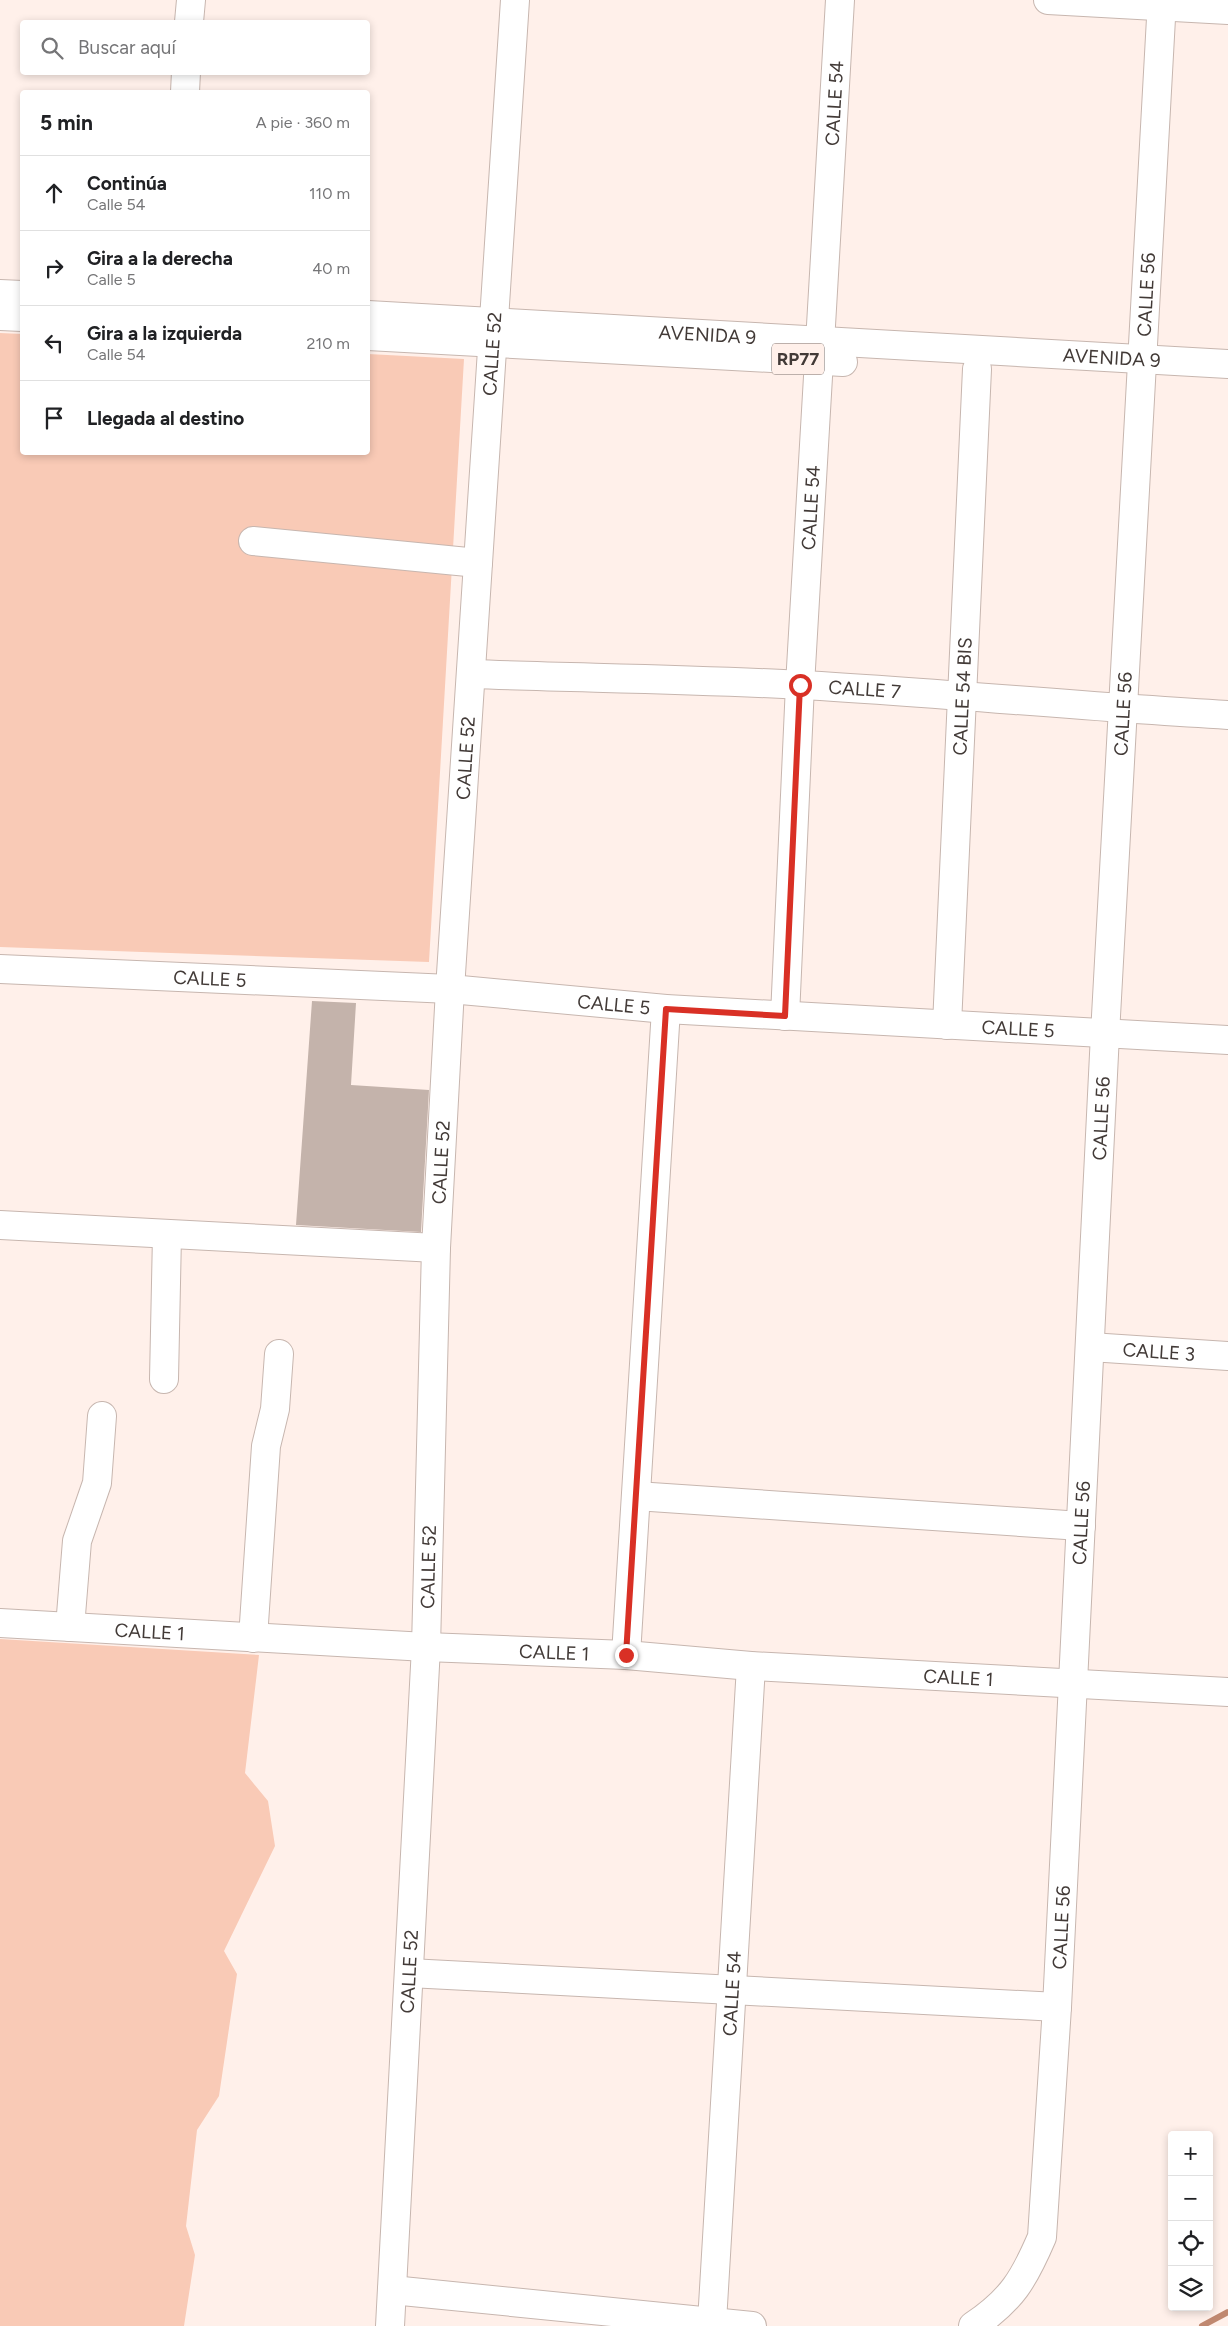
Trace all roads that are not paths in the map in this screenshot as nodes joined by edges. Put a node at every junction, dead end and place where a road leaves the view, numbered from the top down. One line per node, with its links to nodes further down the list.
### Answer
1 (190, 0): 7 (street)
2 (515, 0): 15 (street, CALLE 52)
3 (840, 0): 17 (street, CALLE 54)
4 (1048, 0): 5 (street)
5 (1162, 3): 6 (street); 19 (street, CALLE 56)
6 (1228, 10)
7 (189, 20)
8 (186, 75): 9 (street)
9 (185, 90)
10 (0, 294): 11 (street)
11 (20, 296)
12 (370, 315): 15 (street, AVENIDA 9 / RP77)
13 (0, 316): 14 (street)
14 (20, 317)
15 (493, 332): 16 (street, AVENIDA 9 / RP77); 17 (street, AVENIDA 9 / RP77); 23 (street, CALLE 52)
16 (370, 336)
17 (821, 351): 19 (street, AVENIDA 9 / RP77); 20 (street, AVENIDA 9 / RP77); 25 (street, CALLE 54)
18 (1228, 364): 19 (street, AVENIDA 9 / RP77)
19 (1141, 368): 20 (street, AVENIDA 9 / RP77); 21 (street, AVENIDA 9 / RP77); 27 (street, CALLE 56)
20 (977, 369): 26 (street, CALLE 54 BIS)
21 (1228, 382)
22 (253, 541): 23 (street)
23 (478, 563): 24 (street, CALLE 52)
24 (471, 674): 25 (street, CALLE 7); 30 (street, CALLE 52)
25 (800, 685): 26 (street, CALLE 7); 32 (street, CALLE 54)
26 (961, 695): 27 (street, CALLE 7); 33 (street, CALLE 54 BIS)
27 (1123, 709): 28 (street, CALLE 7); 34 (street, CALLE 56)
28 (1228, 715)
29 (0, 969): 30 (street, CALLE 5)
30 (450, 989): 31 (street, CALLE 5); 38 (street, CALLE 52)
31 (666, 1009): 32 (street, CALLE 5); 44 (street)
32 (785, 1016): 33 (street, CALLE 5)
33 (947, 1025): 34 (street, CALLE 5)
34 (1105, 1034): 35 (street, CALLE 5); 39 (street, CALLE 56)
35 (1228, 1040)
36 (0, 1225): 37 (street)
37 (167, 1235): 38 (street); 42 (street)
38 (436, 1248): 49 (street, CALLE 52)
39 (1090, 1347): 41 (street, CALLE 3); 45 (street, CALLE 56)
40 (279, 1354): 48 (street)
41 (1228, 1356)
42 (164, 1379)
43 (102, 1416): 47 (street)
44 (636, 1496): 45 (street); 50 (street)
45 (1081, 1526): 52 (street, CALLE 56)
46 (0, 1623): 47 (street, CALLE 1)
47 (70, 1627): 48 (street, CALLE 1)
48 (253, 1638): 49 (street, CALLE 1)
49 (426, 1647): 50 (street, CALLE 1); 54 (street, CALLE 52)
50 (626, 1655): 51 (street, CALLE 1)
51 (751, 1666): 52 (street, CALLE 1); 55 (street, CALLE 54)
52 (1073, 1684): 53 (street, CALLE 1); 56 (street, CALLE 56)
53 (1228, 1692)
54 (409, 1973): 55 (street); 57 (street, CALLE 52)
55 (732, 1990): 56 (street); 58 (street, CALLE 54)
56 (1057, 2007): 61 (street, CALLE 56)
57 (392, 2290): 58 (street); 59 (street, CALLE 52)
58 (712, 2322): 60 (street)
59 (390, 2326)
60 (752, 2326)
61 (973, 2326)

